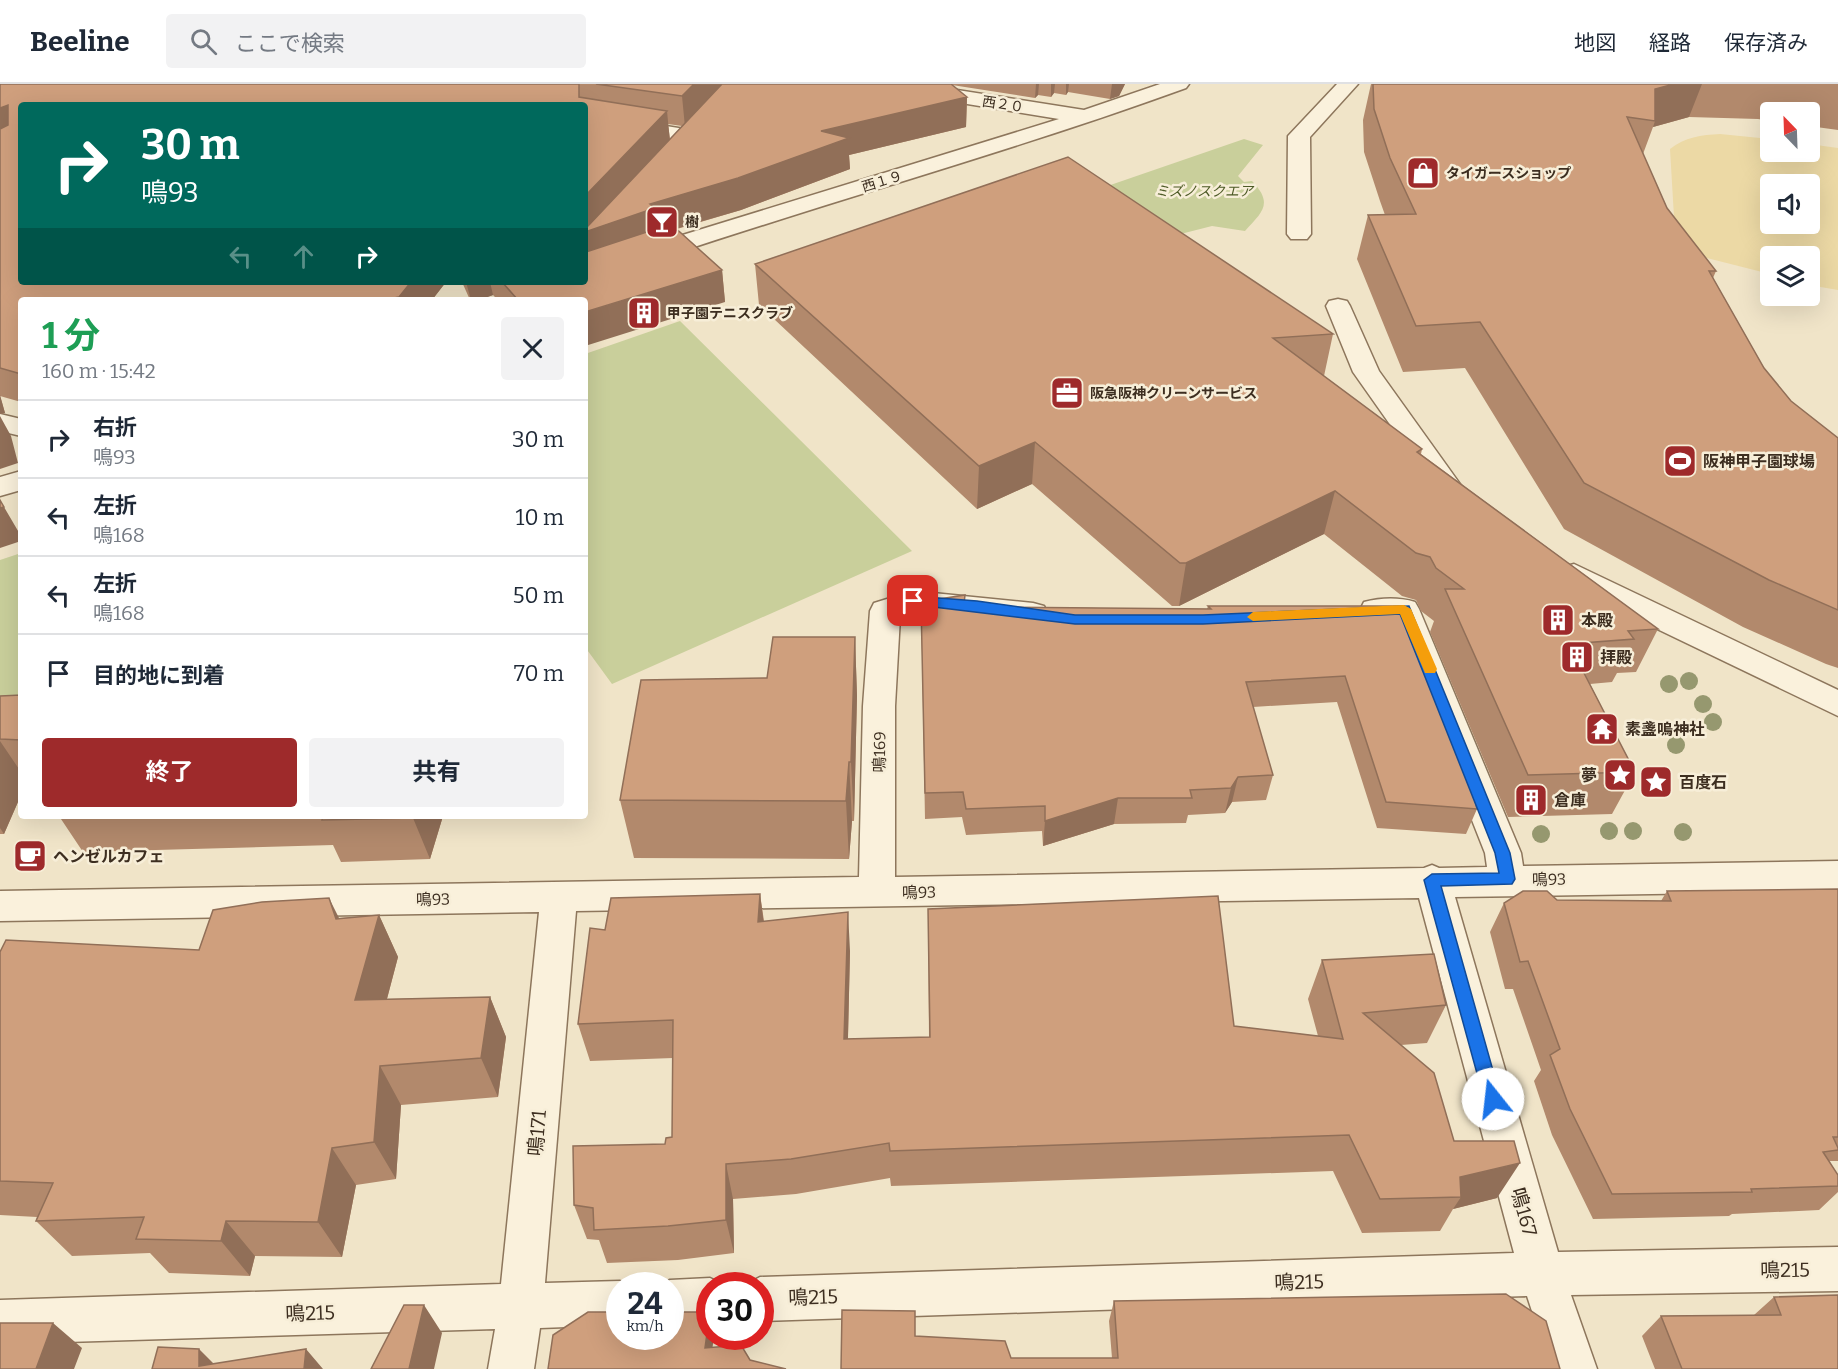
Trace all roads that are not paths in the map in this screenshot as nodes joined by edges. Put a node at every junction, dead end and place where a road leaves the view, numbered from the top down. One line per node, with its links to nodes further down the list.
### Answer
1 (881, 84): 4 (street, 西２０)
2 (1179, 84): 4 (street, 西１９)
3 (1348, 84): 9 (street)
4 (1089, 118): 10 (street, 西１９)
5 (588, 119): 7 (street)
6 (707, 119): 7 (street)
7 (691, 136): 8 (street)
8 (676, 152)
9 (1299, 234)
10 (588, 275)
11 (1338, 306): 16 (street)
12 (0, 422): 13 (street)
13 (18, 427)
14 (18, 481): 15 (street)
15 (0, 488)
16 (1476, 517)
17 (1554, 562): 20 (street)
18 (1345, 612): 22 (street)
19 (1064, 618): 24 (street, 鳴169)
20 (1838, 704)
21 (1838, 876): 22 (street, 鳴93)
22 (1507, 879): 23 (street, 鳴93)
23 (1432, 880): 24 (street, 鳴93); 28 (street, 鳴167)
24 (877, 893): 25 (street, 鳴93)
25 (559, 896): 26 (street, 鳴93); 31 (street, 鳴171)
26 (0, 906)
27 (1838, 1269): 28 (street, 鳴215)
28 (1542, 1274): 29 (street, 鳴215); 34 (street, 鳴167)
29 (774, 1299)
30 (606, 1303): 31 (street, 鳴215)
31 (521, 1306): 32 (street, 鳴215); 33 (street, 鳴171)
32 (0, 1322)
33 (511, 1369)
34 (1574, 1369)

